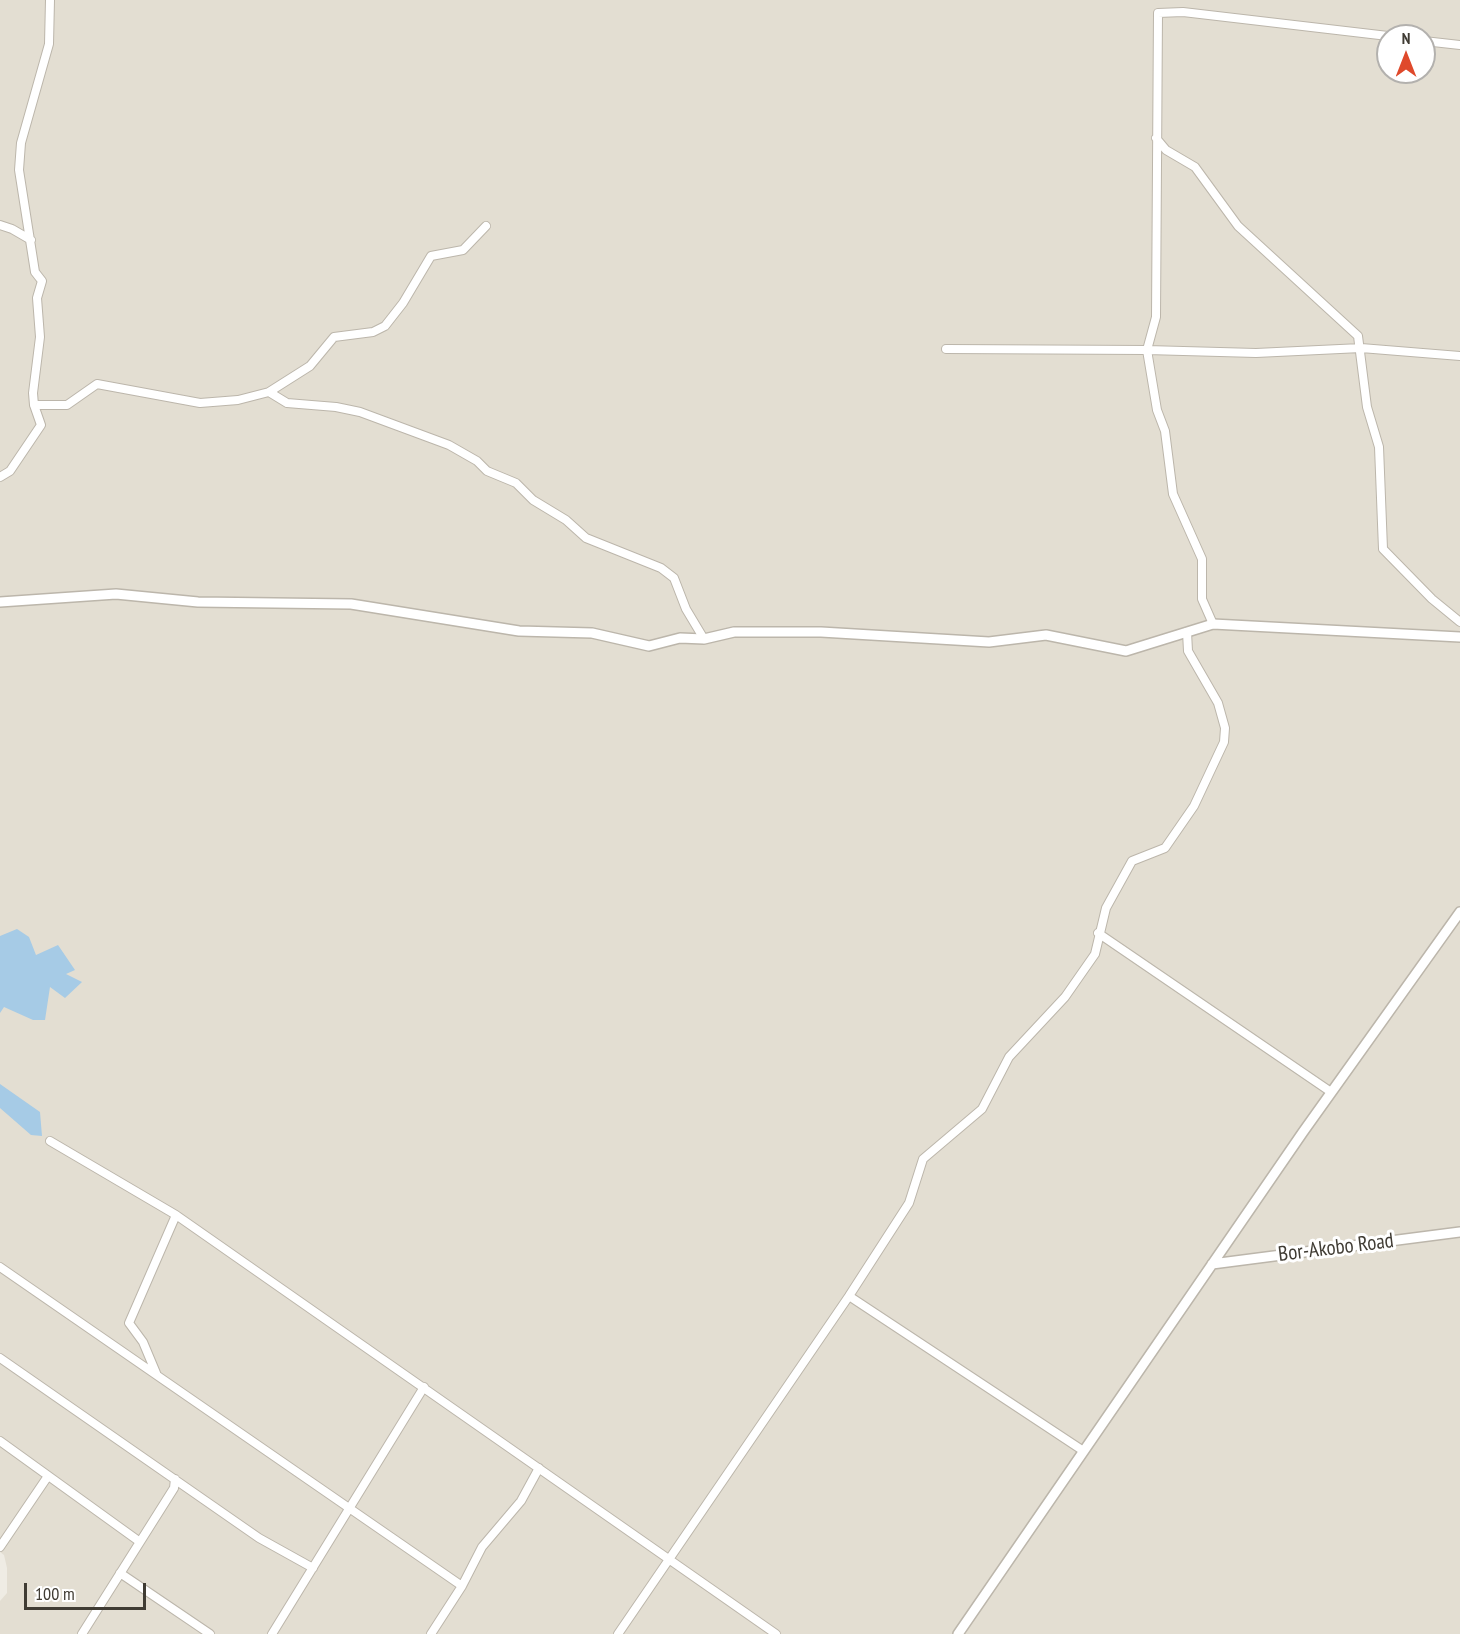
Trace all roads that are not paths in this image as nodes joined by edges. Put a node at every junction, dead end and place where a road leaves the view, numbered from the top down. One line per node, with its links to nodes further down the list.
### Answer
1 (50, 0): 8 (street)
2 (1376, 35): 5 (street)
3 (1436, 42): 4 (street)
4 (1460, 45)
5 (1156, 138): 9 (street); 11 (street)
6 (0, 225): 8 (street)
7 (486, 226): 13 (street)
8 (31, 240): 14 (street)
9 (1361, 348): 11 (street); 12 (street); 17 (street)
10 (946, 349): 11 (street)
11 (1148, 351): 18 (street)
12 (1460, 356)
13 (268, 392): 14 (street); 21 (street)
14 (34, 405): 15 (street)
15 (0, 477)
16 (0, 602): 21 (street)
17 (1460, 622)
18 (1213, 624): 19 (street); 20 (street)
19 (1187, 632): 21 (street); 23 (street)
20 (1460, 637)
21 (704, 639)
22 (1460, 912): 24 (street)
23 (1098, 933): 24 (street); 30 (street)
24 (1331, 1092): 28 (street)
25 (50, 1141): 26 (street)
26 (176, 1215): 32 (street); 33 (street)
27 (1460, 1232): 28 (street, Bor-Akobo Road)
28 (1212, 1264): 35 (street)
29 (0, 1268): 32 (street)
30 (849, 1296): 35 (street); 42 (street)
31 (0, 1358): 38 (street)
32 (157, 1374): 39 (street)
33 (424, 1387): 36 (street); 39 (street)
34 (0, 1441): 37 (street)
35 (1082, 1450): 52 (street)
36 (539, 1468): 42 (street); 45 (street)
37 (48, 1476): 40 (street); 41 (street)
38 (175, 1479): 40 (street); 43 (street)
39 (350, 1508): 43 (street); 45 (street)
40 (140, 1542): 44 (street)
41 (0, 1547)
42 (671, 1558): 50 (street); 51 (street)
43 (313, 1568): 48 (street)
44 (120, 1573): 46 (street); 47 (street)
45 (462, 1586): 49 (street)
46 (82, 1634)
47 (210, 1634)
48 (272, 1634)
49 (431, 1634)
50 (618, 1634)
51 (776, 1634)
52 (958, 1634)

